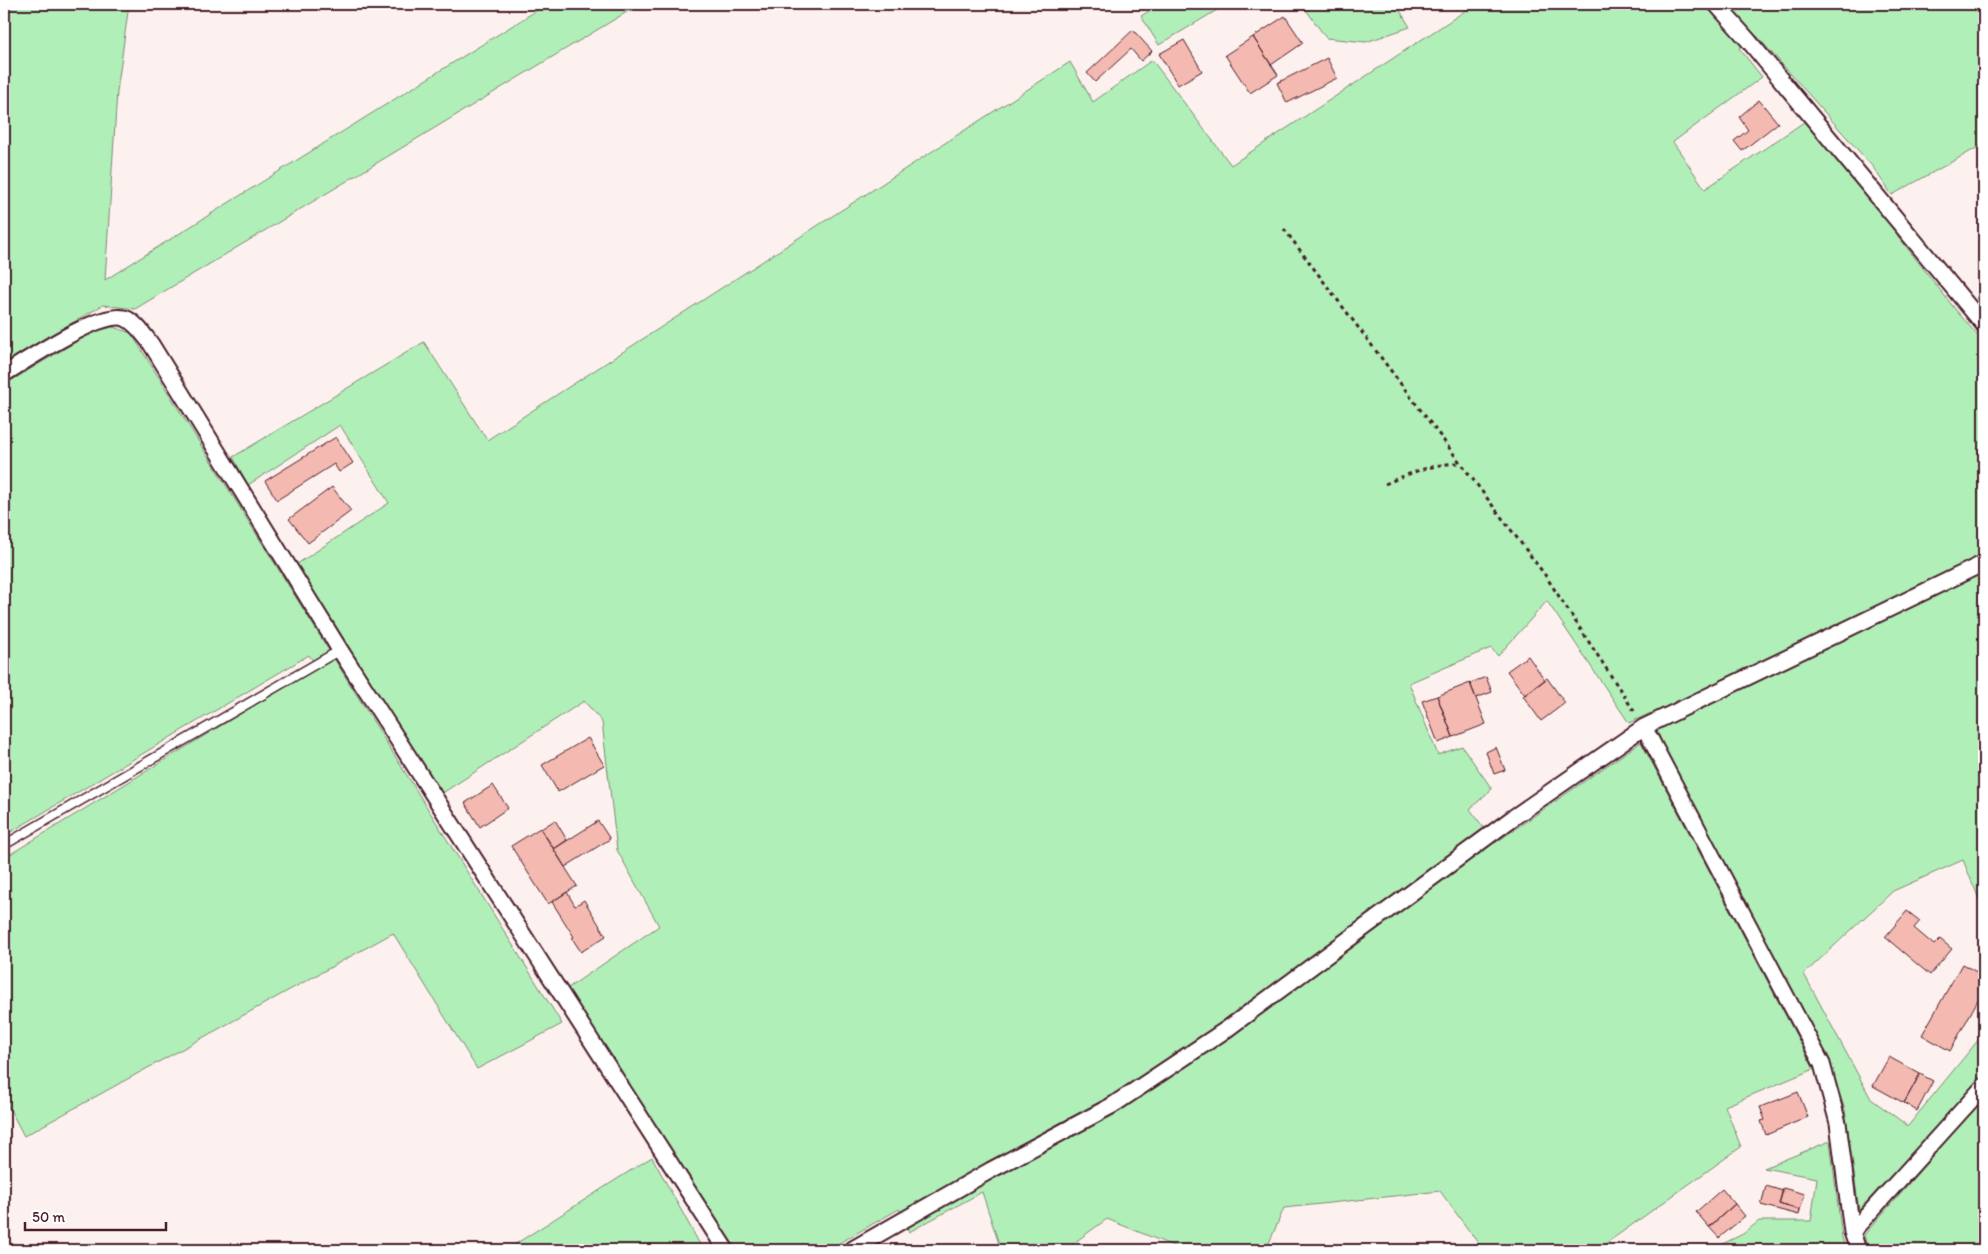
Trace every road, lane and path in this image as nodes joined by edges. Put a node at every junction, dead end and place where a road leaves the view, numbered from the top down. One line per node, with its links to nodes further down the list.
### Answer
1 (1716, 4): 3 (street)
2 (1284, 229): 5 (path)
3 (1984, 325)
4 (4, 374): 8 (street)
5 (1460, 463): 6 (path); 9 (path)
6 (1384, 484)
7 (1984, 563): 9 (street)
8 (340, 650): 10 (lane); 13 (street)
9 (1644, 727): 12 (street); 14 (street)
10 (4, 845)
11 (1984, 1086): 12 (street)
12 (1852, 1232): 15 (street)
13 (726, 1250)
14 (852, 1250)
15 (1858, 1250)

